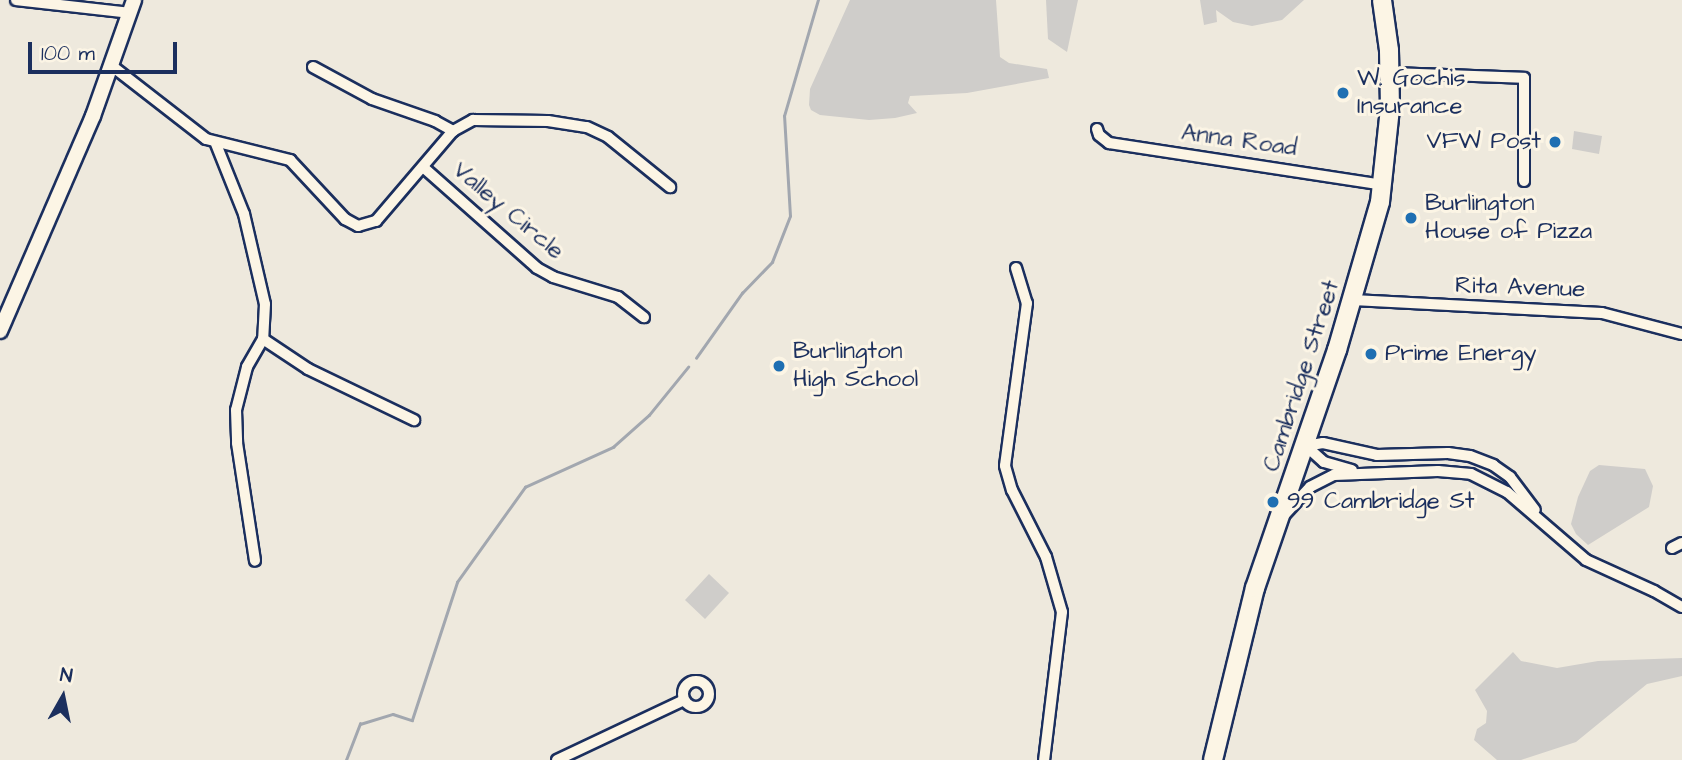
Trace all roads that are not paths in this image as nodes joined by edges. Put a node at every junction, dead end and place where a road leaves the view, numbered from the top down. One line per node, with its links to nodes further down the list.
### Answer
1 (16, 0): 3 (street)
2 (1382, 0): 6 (main road, Cambridge Street)
3 (132, 6): 4 (street)
4 (113, 66): 9 (street); 17 (street)
5 (313, 67): 8 (street)
6 (1390, 73): 11 (street); 12 (main road, Cambridge Street)
7 (1097, 128): 12 (street, Anna Road)
8 (453, 131): 10 (street); 13 (street)
9 (216, 144): 10 (street); 19 (street)
10 (423, 167): 16 (street, Valley Circle)
11 (1524, 181)
12 (1382, 185): 15 (main road, Cambridge Street)
13 (670, 187)
14 (1016, 268): 29 (street)
15 (1353, 300): 18 (street, Rita Avenue); 21 (main road, Cambridge Street)
16 (644, 317)
17 (0, 331)
18 (1682, 334)
19 (264, 339): 20 (street); 25 (street)
20 (414, 420)
21 (1306, 446): 22 (street); 23 (street); 24 (main road, Cambridge Street)
22 (1381, 474): 23 (street); 24 (street)
23 (1540, 518): 26 (street)
24 (1279, 521): 30 (main road, Cambridge Street)
25 (255, 561)
26 (1682, 607)
27 (684, 700): 28 (street)
28 (557, 760)
29 (1044, 760)
30 (1213, 760)

